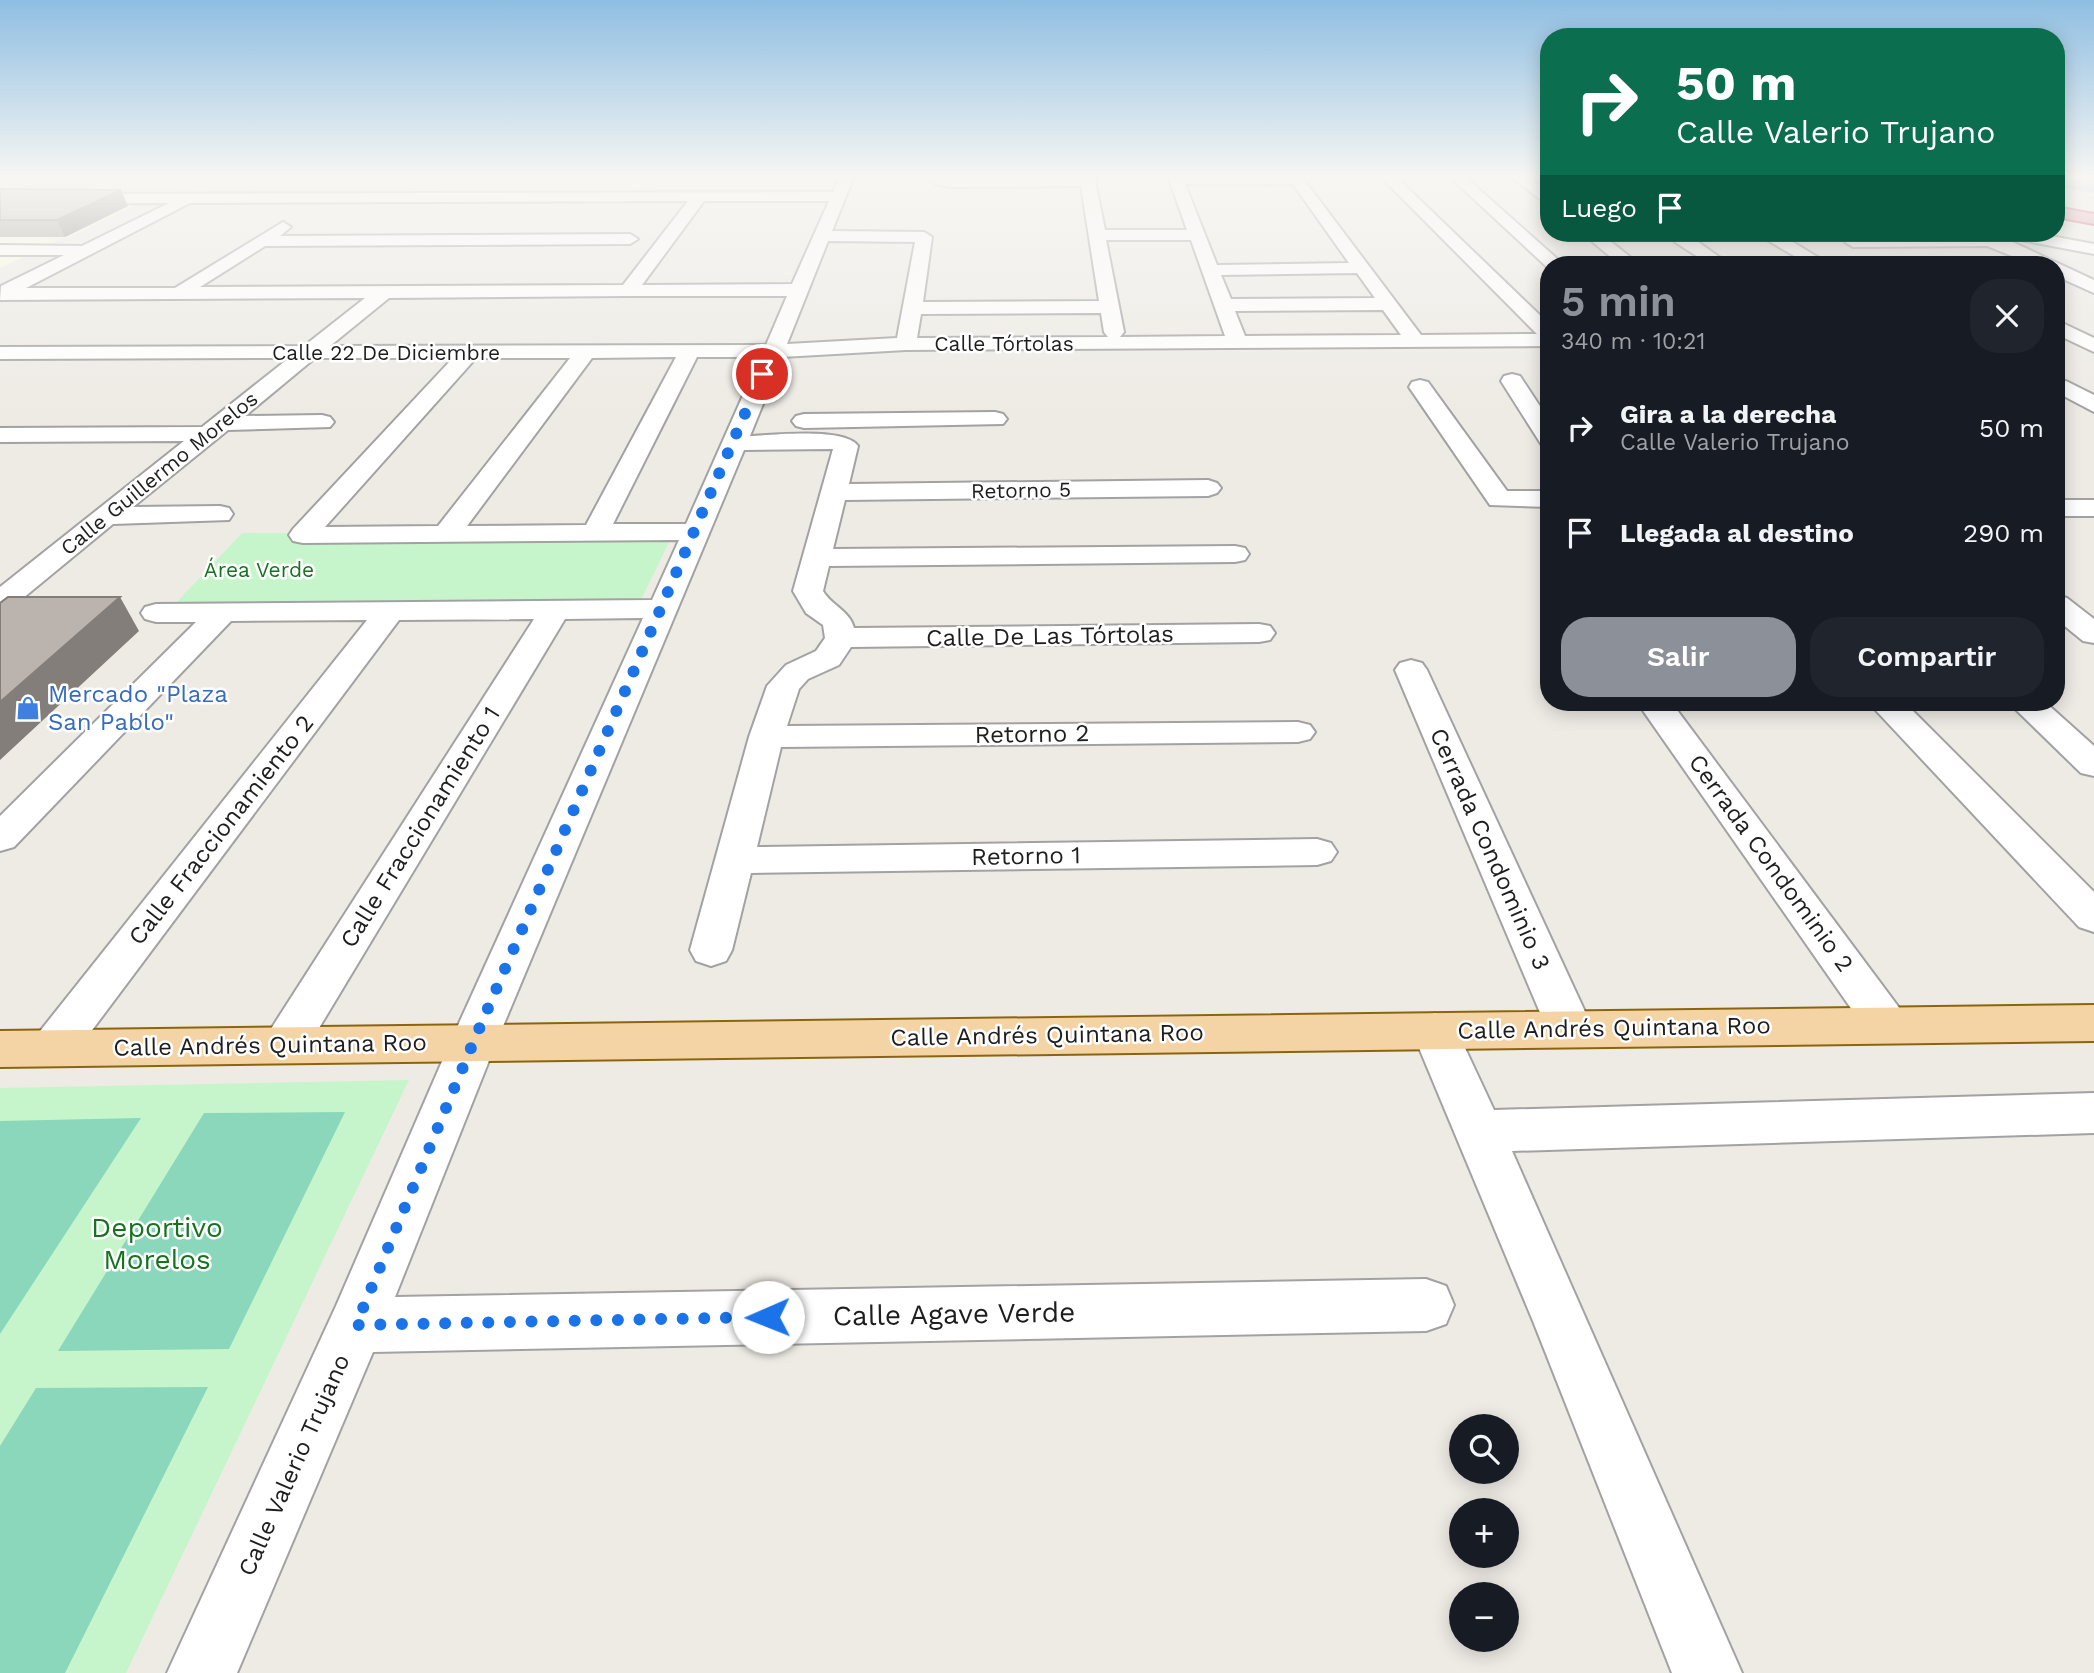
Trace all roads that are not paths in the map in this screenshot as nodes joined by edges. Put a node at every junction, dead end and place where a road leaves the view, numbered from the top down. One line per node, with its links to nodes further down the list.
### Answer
1 (80, 254): 20 (street)
2 (240, 254): 19 (street)
3 (617, 254): 16 (street)
4 (656, 254): 17 (street)
5 (813, 254): 15 (street, Calle Valerio Trujano)
6 (921, 254): 24 (street)
7 (1100, 254): 23 (street)
8 (1204, 254): 12 (street)
9 (1352, 254): 11 (street)
10 (1466, 254): 25 (street)
11 (1362, 268): 12 (street); 21 (street)
12 (1210, 270): 22 (street)
13 (2065, 273): 14 (street)
14 (2094, 286)
15 (798, 290): 17 (street); 34 (street, Calle Valerio Trujano)
16 (585, 291): 17 (street); 18 (street)
17 (628, 291)
18 (384, 292): 19 (street); 35 (street, Calle Guillermo Morelos)
19 (179, 293): 20 (street)
20 (0, 294)
21 (1388, 304): 22 (street); 29 (street)
22 (1223, 305): 28 (street)
23 (1109, 307): 24 (street); 30 (street)
24 (912, 308): 31 (street)
25 (1540, 328)
26 (2065, 334): 38 (street)
27 (1540, 337): 29 (street, Calle Tórtolas)
28 (1237, 341): 29 (street, Calle Tórtolas); 30 (street, Calle Tórtolas)
29 (1415, 341)
30 (1116, 342): 31 (street, Calle Tórtolas)
31 (905, 344): 34 (street, Calle Tórtolas)
32 (586, 351): 33 (street, Calle 22 De Diciembre); 36 (street, Calle 22 De Diciembre); 55 (street)
33 (690, 351): 34 (street, Calle 22 De Diciembre); 56 (street)
34 (772, 351): 47 (street, Calle Valerio Trujano)
35 (309, 352): 36 (street, Calle 22 De Diciembre); 37 (street, Calle 22 De Diciembre); 46 (street, Calle Guillermo Morelos)
36 (470, 352): 55 (street)
37 (0, 353)
38 (2090, 358)
39 (1512, 381): 45 (street)
40 (1420, 387): 51 (street)
41 (2066, 388): 42 (street)
42 (2094, 405)
43 (995, 419): 47 (street)
44 (322, 422): 46 (street)
45 (1540, 423)
46 (215, 428): 48 (street); 53 (street, Calle Guillermo Morelos)
47 (739, 432): 50 (street); 54 (street, Calle Valerio Trujano)
48 (0, 435)
49 (1208, 488): 50 (street, Retorno 5)
50 (834, 492): 58 (street)
51 (1540, 499)
52 (220, 514): 53 (street)
53 (106, 516): 59 (street, Calle Guillermo Morelos)
54 (694, 532): 56 (street); 60 (street, Calle Valerio Trujano)
55 (447, 533): 56 (street)
56 (596, 533)
57 (1236, 554): 58 (street)
58 (818, 558): 68 (street)
59 (0, 601)
60 (661, 609): 61 (street); 85 (street, Calle Valerio Trujano)
61 (555, 610): 62 (street); 86 (street, Calle Fraccionamiento 1)
62 (390, 611): 65 (street); 87 (street, Calle Fraccionamiento 2)
63 (2065, 611): 67 (street)
64 (156, 613): 65 (street)
65 (222, 613): 76 (street)
66 (1259, 633): 68 (street, Calle De Las Tórtolas)
67 (2094, 634)
68 (841, 638): 74 (street)
69 (1410, 670): 83 (street, Cerrada Condominio 3)
70 (1660, 711): 82 (street, Cerrada Condominio 2)
71 (1894, 711): 79 (street)
72 (2035, 711): 75 (street)
73 (1298, 732): 74 (street, Retorno 2)
74 (766, 737): 78 (street)
75 (2094, 765)
76 (0, 838)
77 (1317, 852): 78 (street, Retorno 1)
78 (735, 860): 80 (street)
79 (2094, 917)
80 (711, 950)
81 (2094, 1023): 82 (main road, Calle Andrés Quintana Roo)
82 (1887, 1025): 83 (main road, Calle Andrés Quintana Roo)
83 (1570, 1029): 84 (main road, Calle Andrés Quintana Roo)
84 (1435, 1031): 85 (main road, Calle Andrés Quintana Roo); 90 (street)
85 (473, 1043): 86 (main road, Calle Andrés Quintana Roo); 92 (street, Calle Valerio Trujano)
86 (285, 1045): 87 (main road, Calle Andrés Quintana Roo)
87 (53, 1048): 88 (main road, Calle Andrés Quintana Roo)
88 (0, 1049)
89 (2094, 1113): 90 (street)
90 (1478, 1131): 94 (street)
91 (1426, 1305): 92 (street, Calle Agave Verde)
92 (356, 1325): 93 (street, Calle Valerio Trujano)
93 (202, 1673)
94 (1707, 1673)

